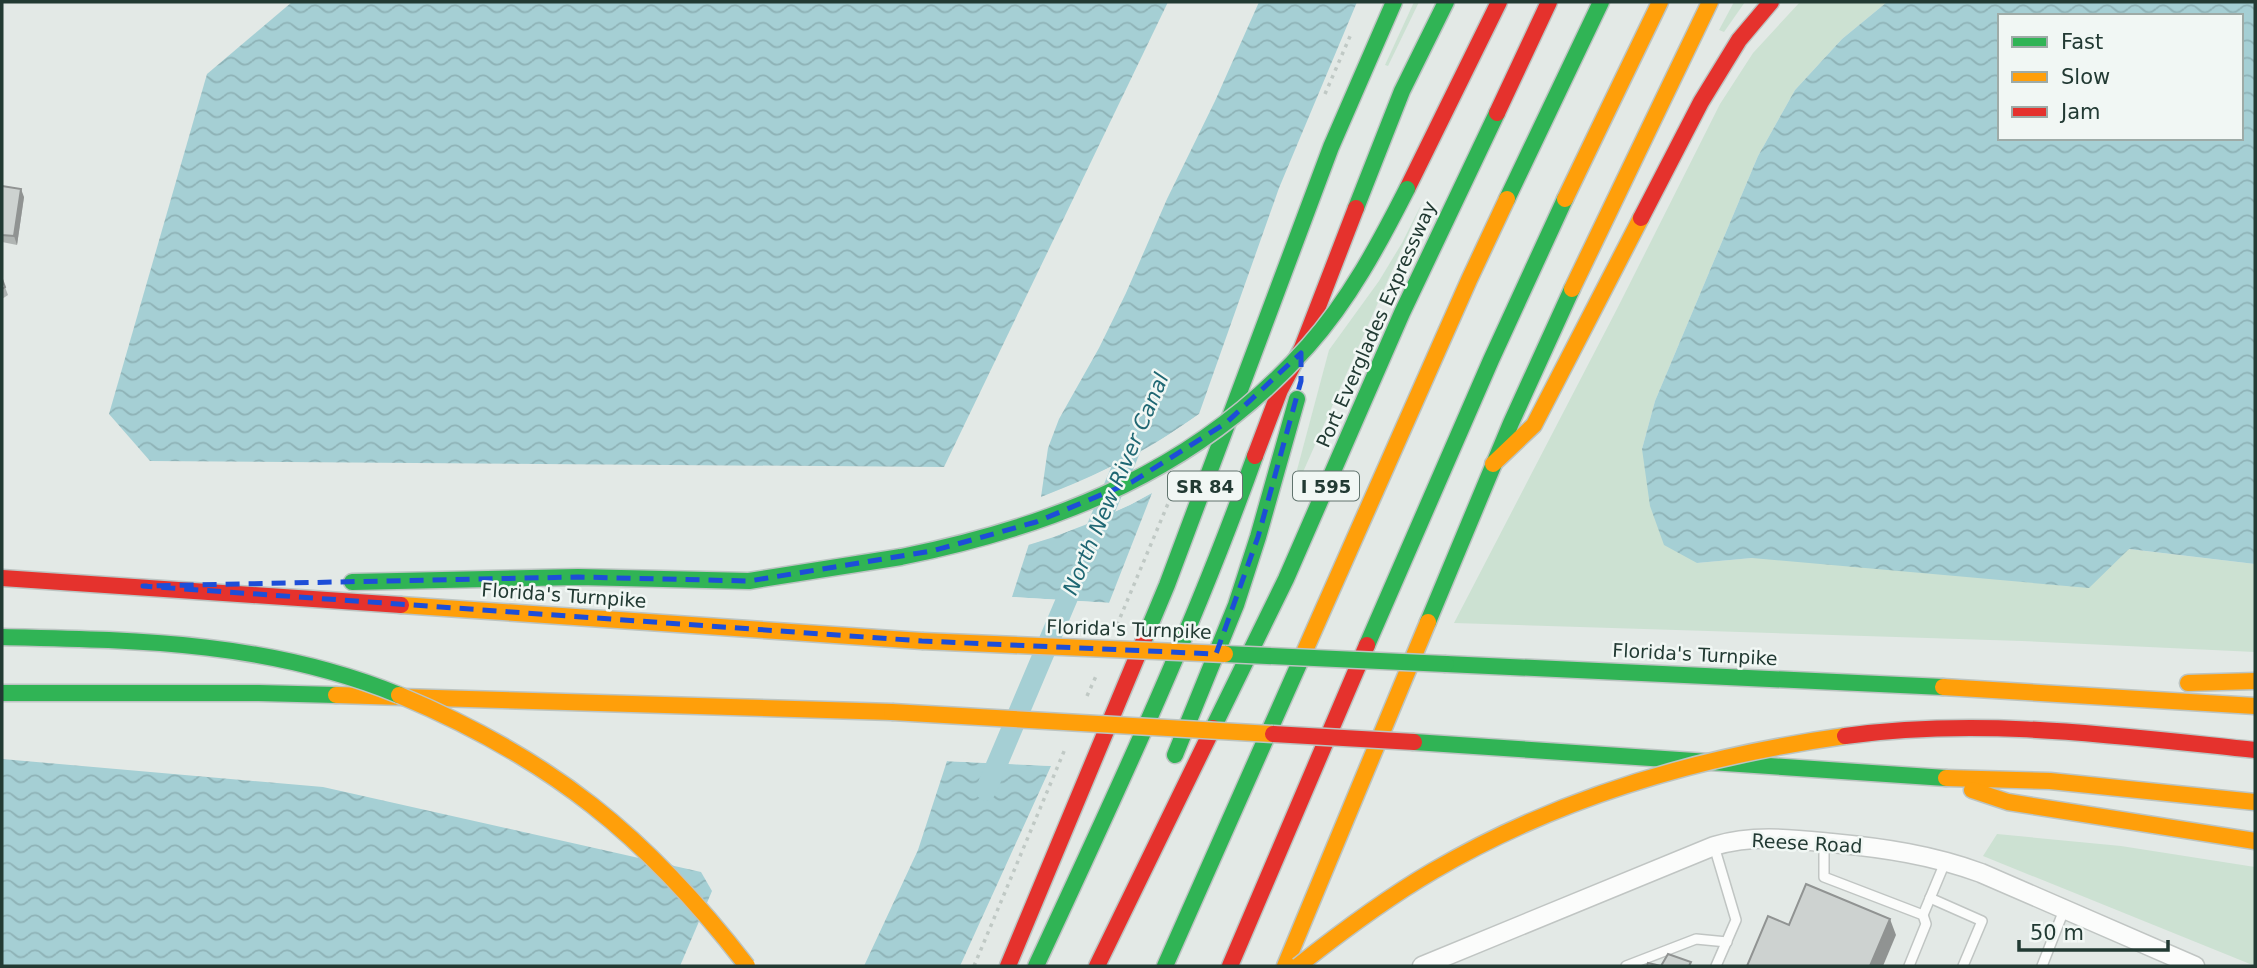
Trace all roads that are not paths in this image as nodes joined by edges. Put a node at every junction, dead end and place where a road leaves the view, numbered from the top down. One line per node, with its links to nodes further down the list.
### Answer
1 (1394, 2): 35 (main road, SR 84)
2 (1446, 2): 9 (main road)
3 (1499, 2): 12 (main road, bridge)
4 (1549, 2): 37 (main road, Port Everglades Expressway / I 595)
5 (1601, 2): 38 (main road)
6 (1660, 2): 39 (main road)
7 (1710, 2): 10 (main road)
8 (1771, 2): 10 (main road)
9 (1302, 348): 21 (main road); 36 (main road)
10 (1493, 464): 40 (main road)
11 (2, 579): 14 (main road, Florida's Turnpike)
12 (333, 582)
13 (306, 583): 14 (main road)
14 (143, 586): 17 (main road, Florida's Turnpike, bridge)
15 (2, 637): 34 (main road, bridge)
16 (2255, 681): 17 (main road)
17 (1993, 689): 19 (main road, Florida's Turnpike)
18 (2, 693): 22 (main road, bridge)
19 (2255, 706)
20 (2255, 750): 41 (main road, bridge)
21 (1168, 774)
22 (1936, 778): 23 (main road); 25 (main road)
23 (2255, 802)
24 (1148, 825): 37 (main road)
25 (2255, 841)
26 (1824, 842): 27 (street, Reese Road); 28 (street, Reese Road); 31 (lane)
27 (1714, 846): 32 (lane); 33 (street, Reese Road)
28 (1946, 860): 29 (lane); 30 (street, Reese Road)
29 (1930, 898): 31 (lane); 46 (lane)
30 (2064, 910): 47 (lane); 48 (street, Reese Road)
31 (1923, 915): 45 (lane)
32 (1727, 942): 43 (lane); 44 (lane)
33 (1440, 962): 42 (street, Reese Road)
34 (747, 966)
35 (1008, 966)
36 (1035, 966)
37 (1097, 966)
38 (1165, 966)
39 (1230, 966)
40 (1284, 966)
41 (1298, 966)
42 (1422, 966)
43 (1626, 966)
44 (1716, 966)
45 (1909, 966)
46 (1962, 966)
47 (2042, 966)
48 (2195, 966)

